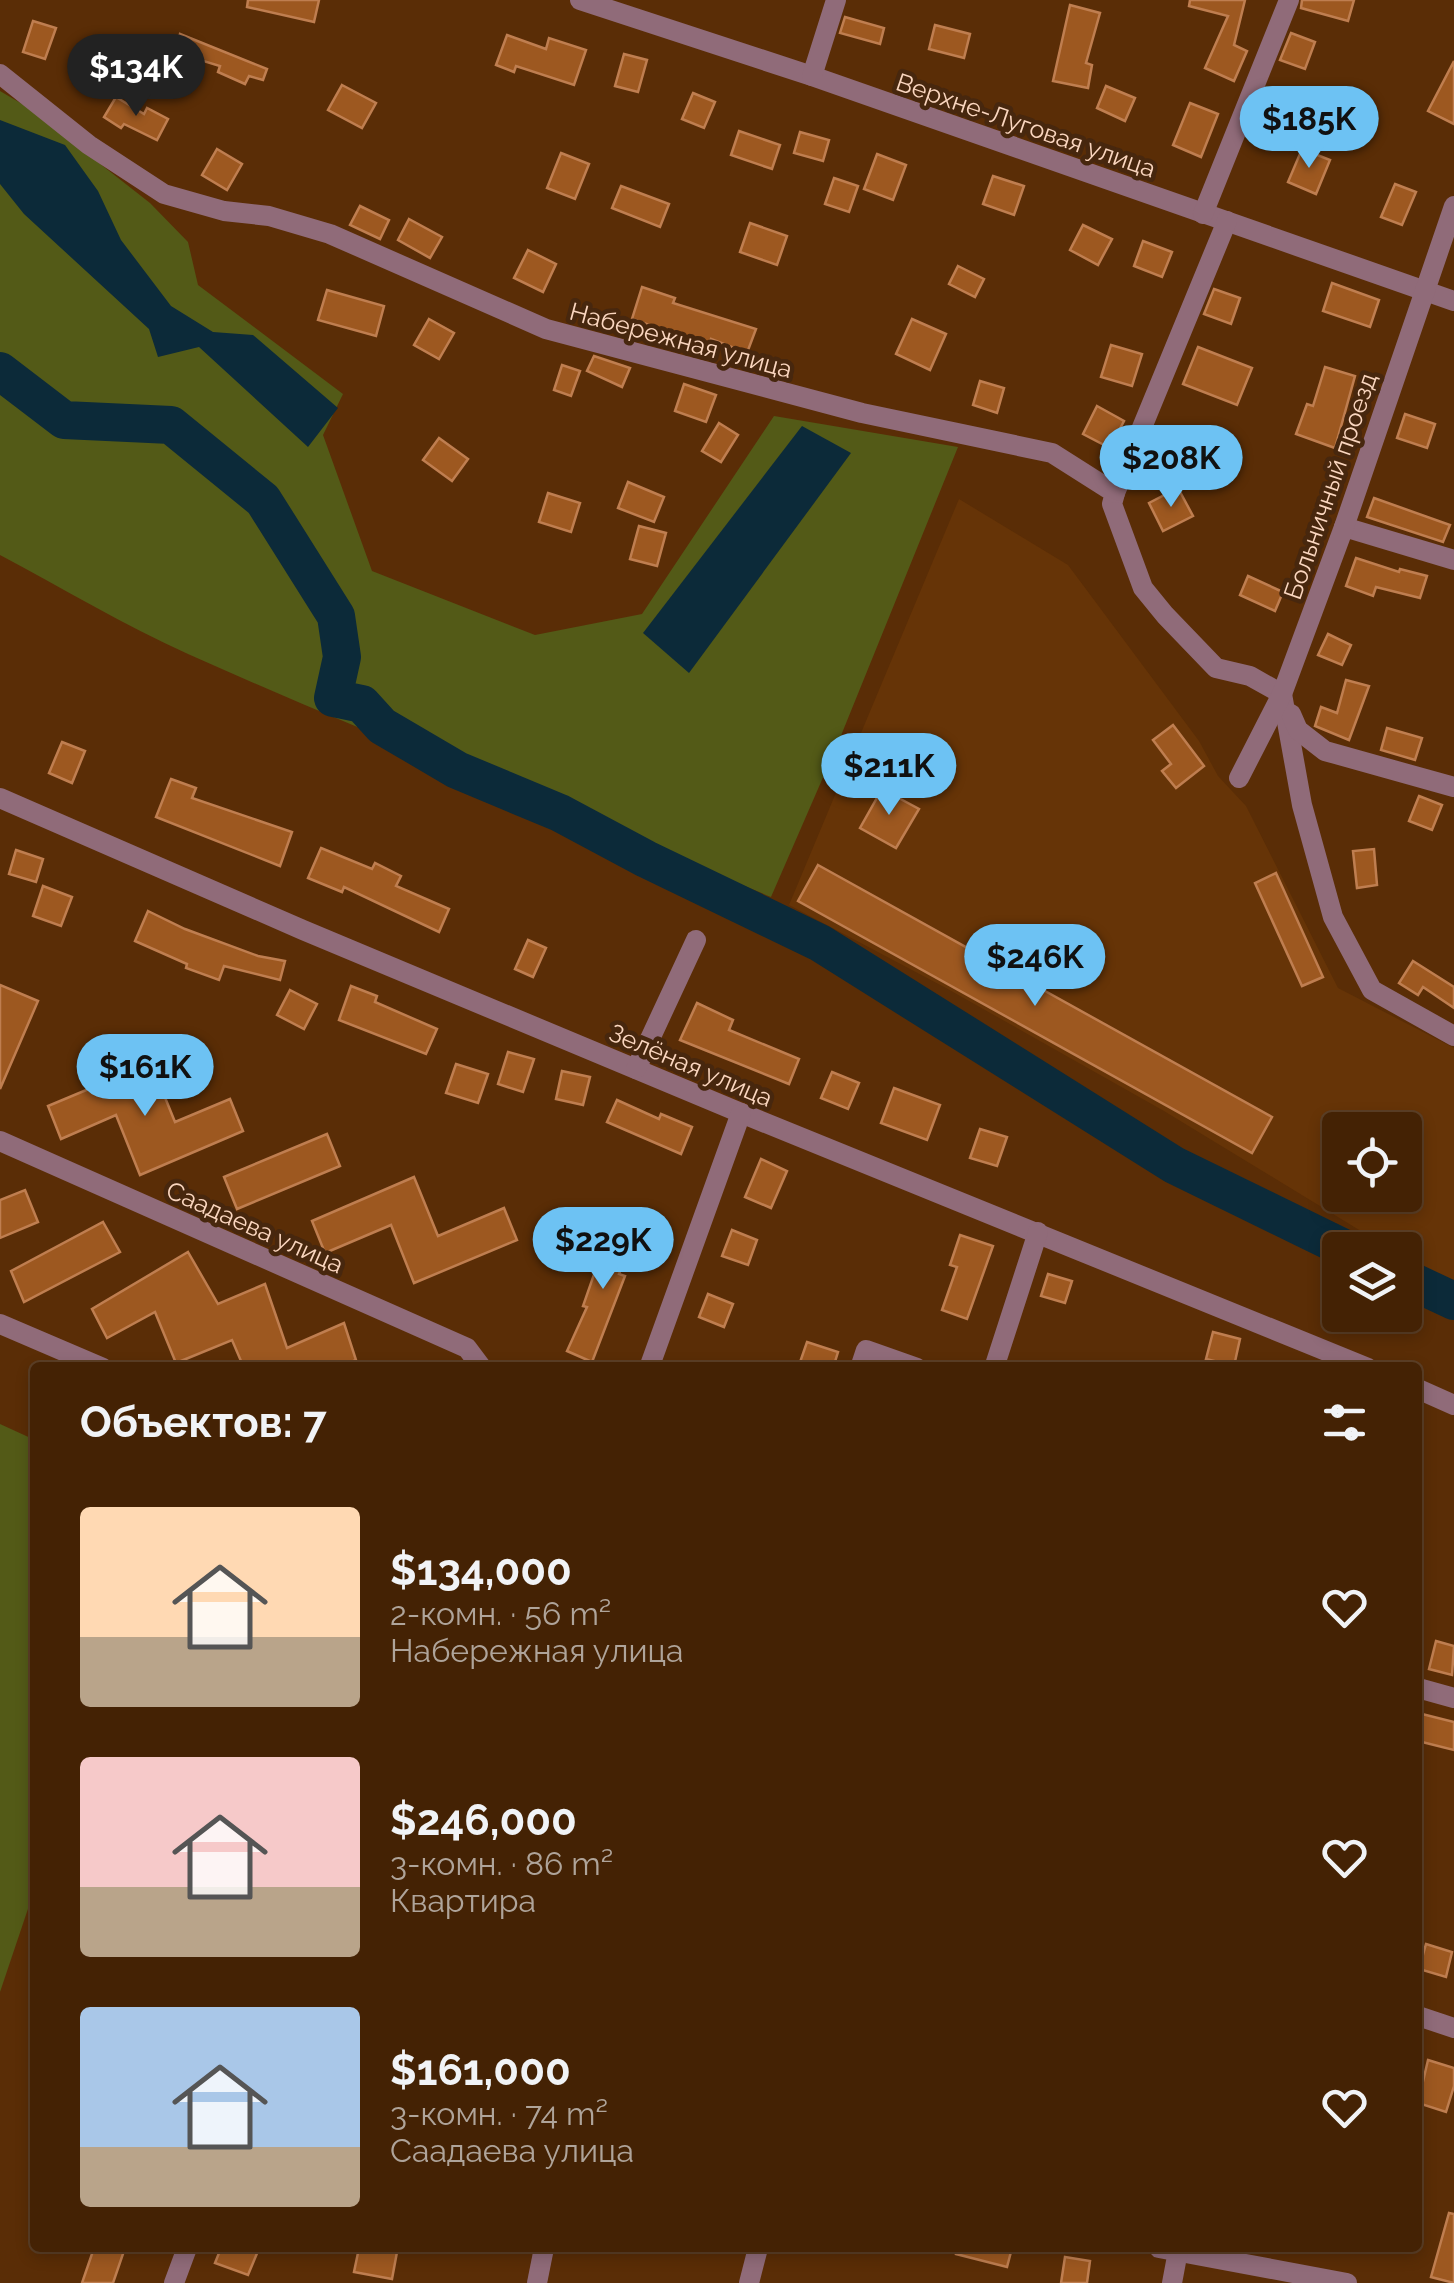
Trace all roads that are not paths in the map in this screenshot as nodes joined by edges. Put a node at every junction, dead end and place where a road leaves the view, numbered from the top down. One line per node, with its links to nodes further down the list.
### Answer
1 (580, 0): 5 (street, Верхне-Луговая улица)
2 (836, 0): 5 (street)
3 (1289, 0): 7 (street)
4 (0, 74): 11 (street, Набережная улица)
5 (812, 76): 7 (street, Верхне-Луговая улица)
6 (1454, 206): 9 (street, Больничный проезд)
7 (1203, 214): 8 (street, Верхне-Луговая улица)
8 (1227, 222): 9 (street, Верхне-Луговая улица); 11 (street)
9 (1424, 290): 10 (street, Верхне-Луговая улица); 12 (street, Больничный проезд)
10 (1454, 300)
11 (1116, 493): 14 (street)
12 (1344, 527): 13 (street); 14 (street, Больничный проезд)
13 (1454, 560)
14 (1282, 694): 15 (street, Больничный проезд); 16 (street); 19 (street)
15 (1239, 778)
16 (1454, 788)
17 (0, 798): 20 (street, Зелёная улица)
18 (696, 940): 20 (street)
19 (1454, 1036)
20 (636, 1069): 21 (street, Зелёная улица)
21 (741, 1113): 23 (street, Зелёная улица); 27 (street)
22 (0, 1140): 26 (street, Саадаева улица)
23 (1038, 1232): 30 (street); 31 (street, Зелёная улица)
24 (0, 1324): 25 (street)
25 (89, 1362)
26 (478, 1362)
27 (650, 1362)
28 (862, 1362): 29 (street)
29 (900, 1362)
30 (996, 1362)
31 (1353, 1362)
32 (1422, 1390): 33 (street)
33 (1454, 1405)
34 (1422, 1689): 35 (street)
35 (1454, 1698)
36 (1422, 2017): 37 (street)
37 (1454, 2028)
38 (186, 2252): 43 (street)
39 (543, 2252): 44 (street)
40 (757, 2252): 45 (street)
41 (1168, 2252): 46 (street)
42 (1184, 2252): 47 (street)
43 (174, 2283)
44 (537, 2283)
45 (749, 2283)
46 (1172, 2283)
47 (1347, 2283)

